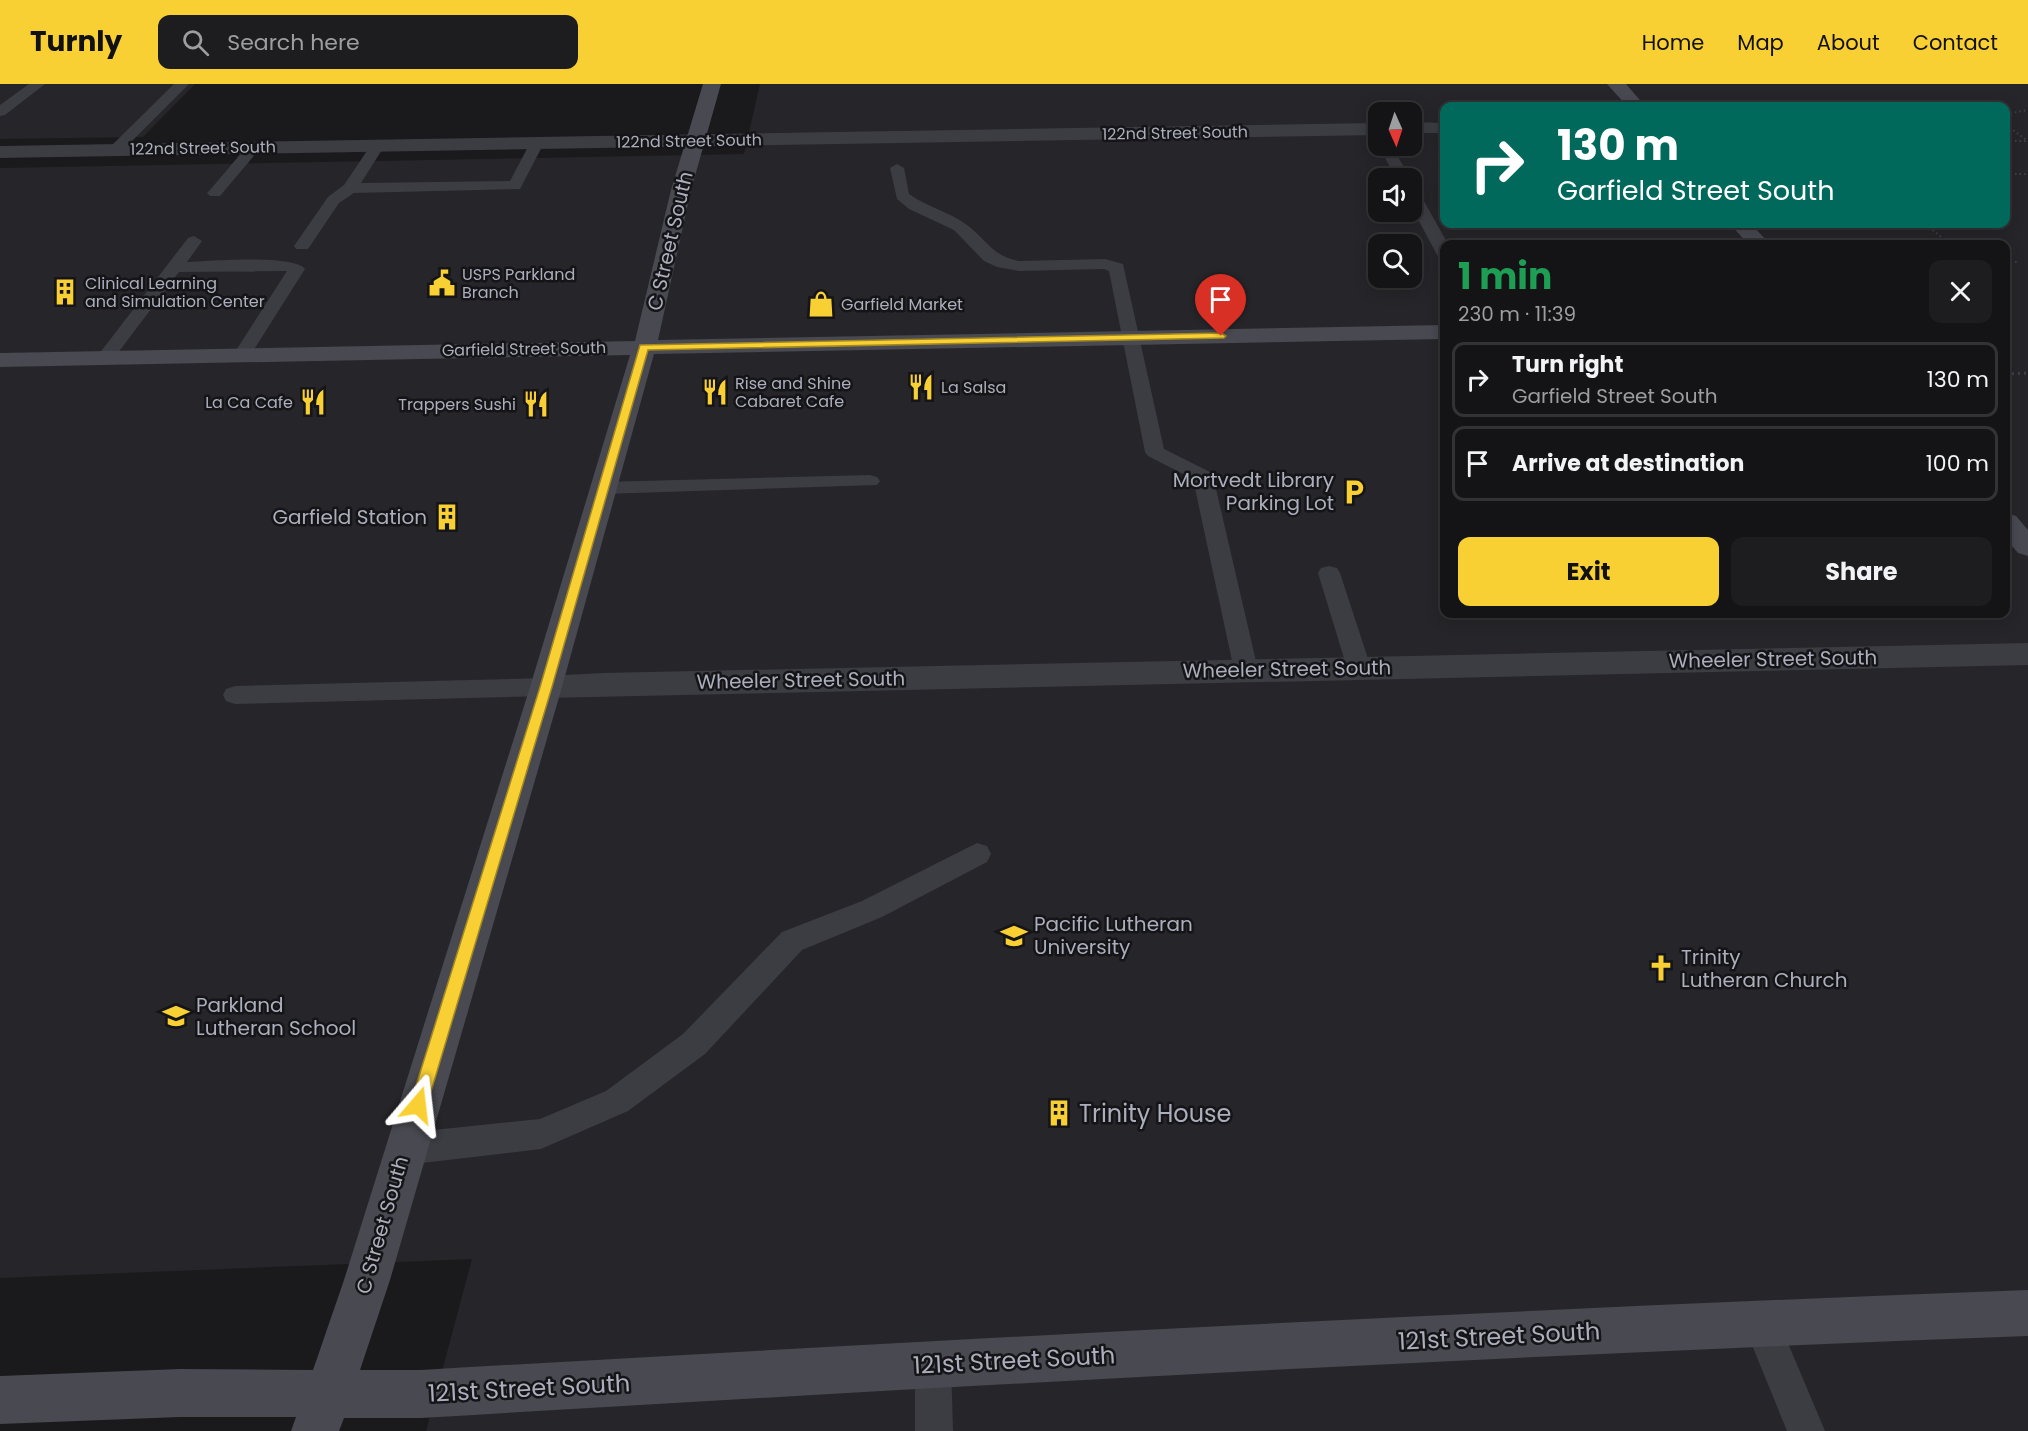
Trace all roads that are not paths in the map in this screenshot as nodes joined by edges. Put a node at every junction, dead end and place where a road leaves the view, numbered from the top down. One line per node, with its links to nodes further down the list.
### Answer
1 (38, 84): 6 (lane)
2 (182, 84): 14 (lane)
3 (712, 84): 10 (street, C Street South)
4 (1616, 84): 5 (street)
5 (1632, 102)
6 (0, 112)
7 (1422, 128): 8 (street)
8 (1440, 128)
9 (1368, 135): 10 (street, 122nd Street South)
10 (694, 141): 11 (street, 122nd Street South); 28 (street, C Street South)
11 (537, 143): 12 (street, 122nd Street South); 17 (lane)
12 (378, 145): 13 (street, 122nd Street South); 17 (lane)
13 (253, 148): 14 (street, 122nd Street South); 18 (lane)
14 (115, 150): 15 (street, 122nd Street South)
15 (0, 152)
16 (897, 168): 27 (lane)
17 (350, 188): 23 (lane)
18 (215, 193)
19 (1422, 212): 24 (lane)
20 (1744, 228): 21 (street)
21 (1755, 240)
22 (194, 241): 25 (lane)
23 (302, 246)
24 (1440, 246)
25 (174, 267): 29 (lane); 30 (lane)
26 (1440, 332): 27 (street, Garfield Street South)
27 (1131, 338): 28 (street, Garfield Street South); 39 (lane)
28 (644, 347): 29 (street, Garfield Street South); 33 (street, C Street South)
29 (242, 355): 30 (street, Garfield Street South)
30 (105, 358): 31 (street, Garfield Street South)
31 (0, 360)
32 (870, 481): 33 (lane)
33 (603, 488): 40 (street, C Street South)
34 (2010, 527): 35 (street)
35 (2028, 547)
36 (1329, 573): 38 (lane)
37 (2028, 654): 38 (street, Wheeler Street South)
38 (1359, 668): 39 (street, Wheeler Street South)
39 (1246, 670): 40 (street, Wheeler Street South)
40 (546, 687): 41 (lane); 43 (street, C Street South)
41 (235, 695)
42 (977, 854): 43 (lane)
43 (405, 1149): 48 (street, C Street South)
44 (2028, 1313): 45 (street, 121st Street South)
45 (1761, 1323): 46 (street, 121st Street South); 50 (lane)
46 (933, 1364): 48 (street, 121st Street South); 49 (lane)
47 (0, 1401): 48 (street, 121st Street South)
48 (321, 1412)
49 (934, 1431)
50 (1806, 1431)

